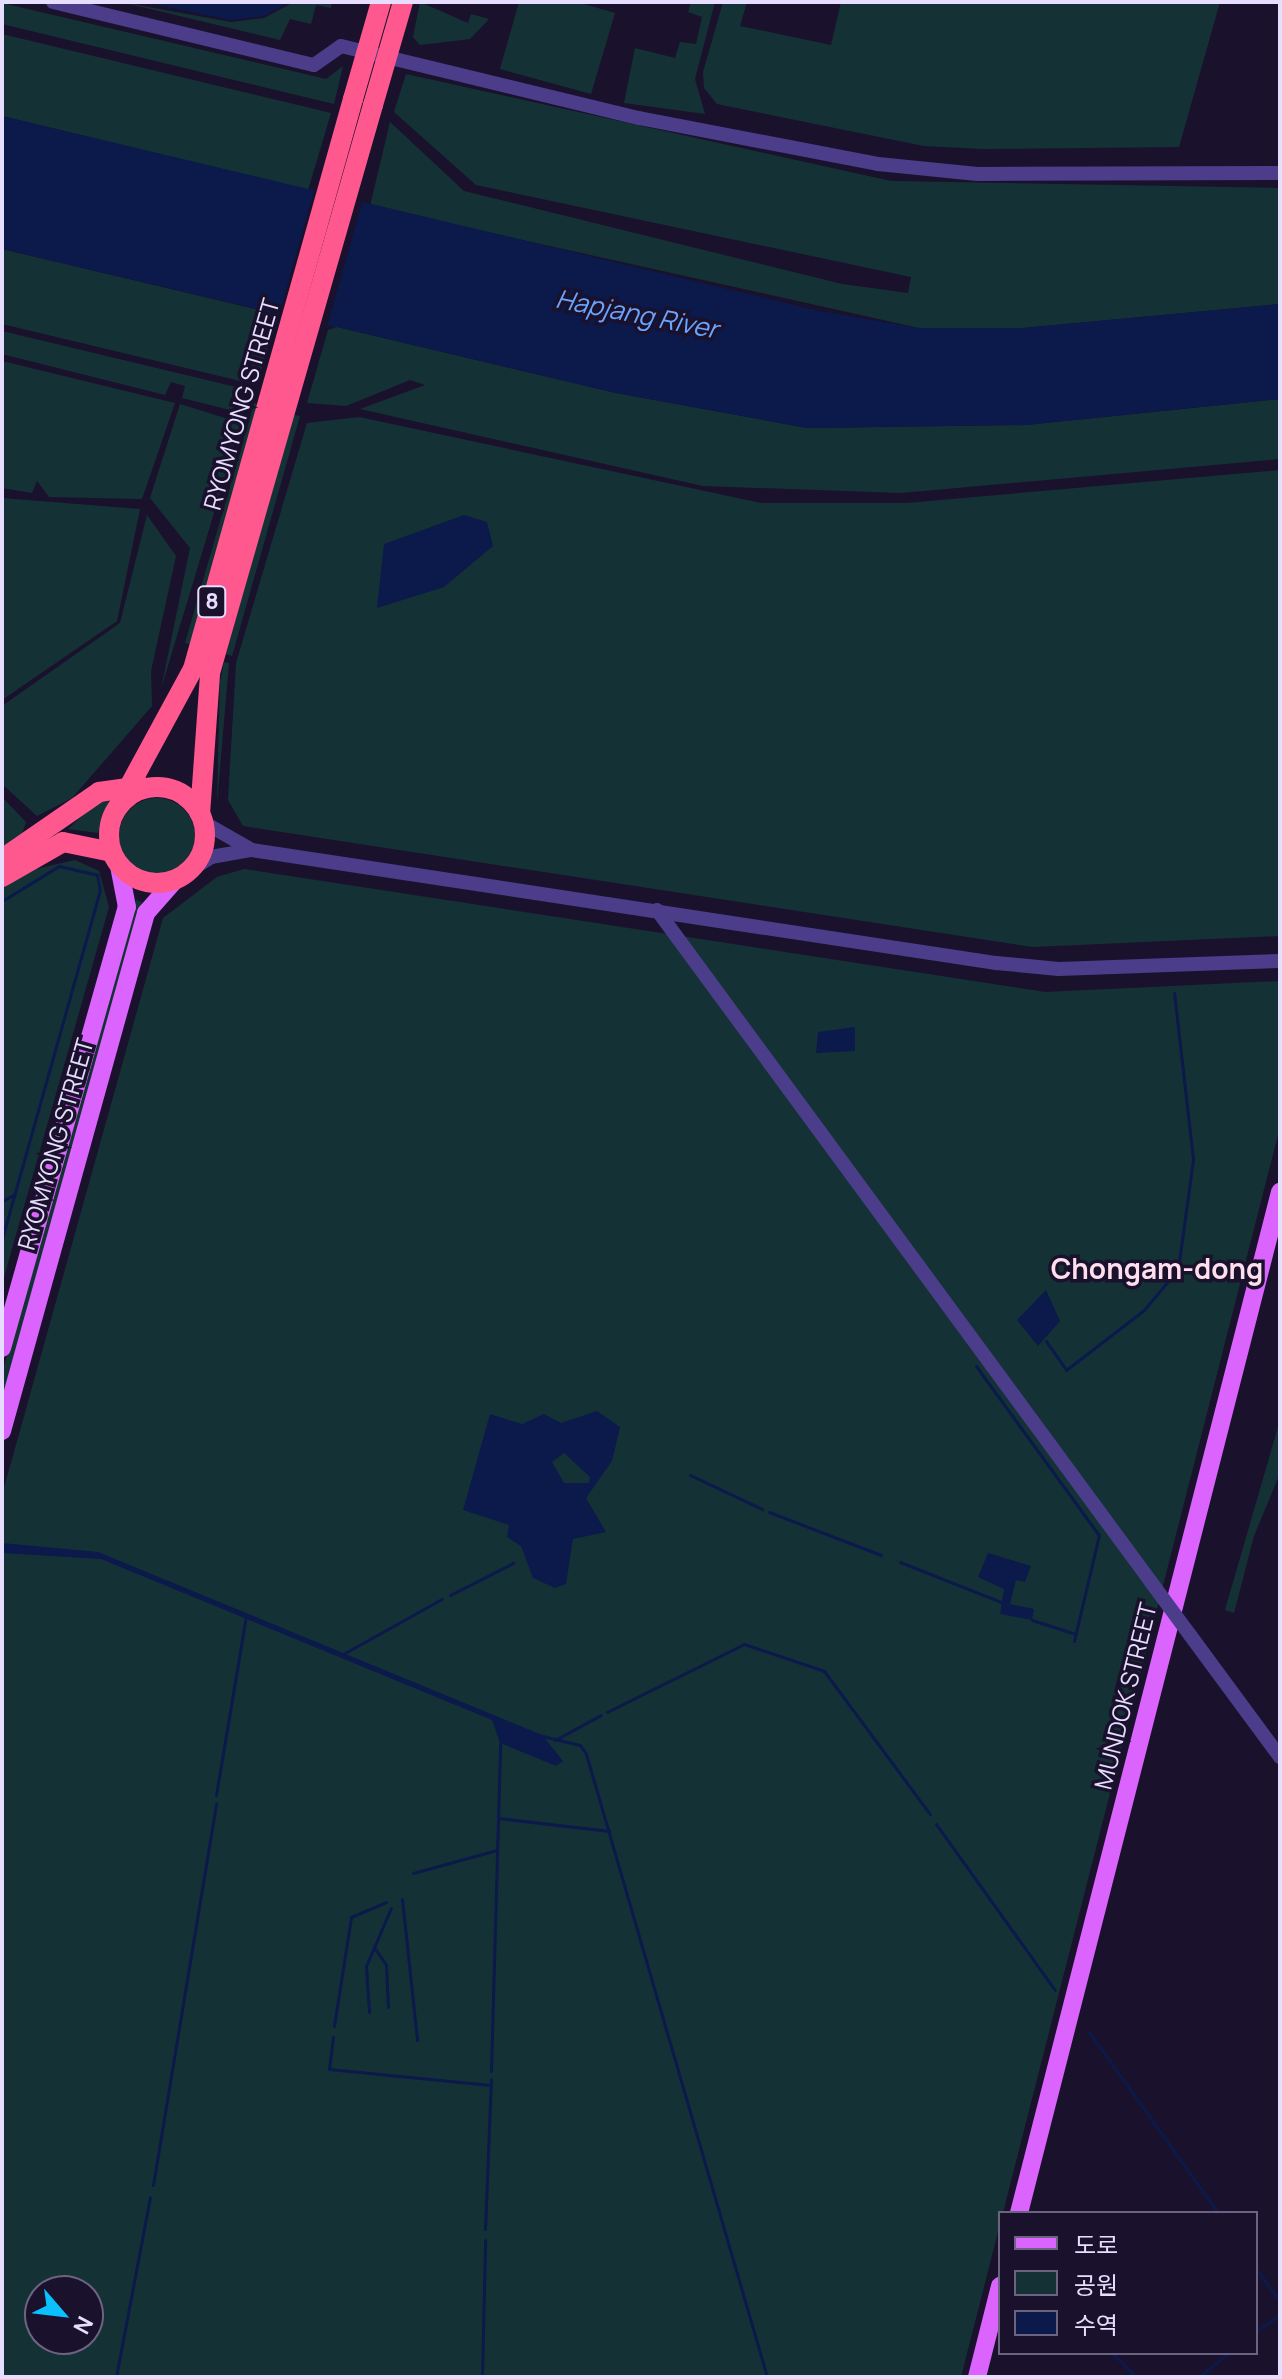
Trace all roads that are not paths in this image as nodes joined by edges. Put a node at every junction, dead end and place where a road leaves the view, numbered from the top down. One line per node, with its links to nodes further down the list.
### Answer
1 (53, 2): 4 (street)
2 (381, 2): 5 (highway, RYOMYONG STREET / 8, bridge)
3 (403, 2): 5 (highway, RYOMYONG STREET / 8, bridge)
4 (1280, 173)
5 (283, 387): 6 (highway, RYOMYONG STREET / 8); 9 (highway, RYOMYONG STREET / 8)
6 (131, 785): 7 (highway); 8 (highway, RYOMYONG STREET / 8); 11 (highway)
7 (161, 787): 8 (highway); 9 (highway)
8 (118, 807): 12 (highway)
9 (202, 818): 10 (street); 13 (highway)
10 (252, 850): 13 (street); 15 (street)
11 (2, 859)
12 (116, 859): 13 (highway); 14 (highway); 18 (main road, RYOMYONG STREET)
13 (182, 876): 19 (main road, RYOMYONG STREET)
14 (2, 877)
15 (657, 910): 16 (street); 20 (street, bridge)
16 (1280, 961)
17 (1280, 1192): 21 (main road, MUNDOK STREET)
18 (2, 1348)
19 (2, 1431)
20 (1280, 1757)
21 (1020, 2211)
22 (998, 2294): 23 (main road)
23 (977, 2377)

